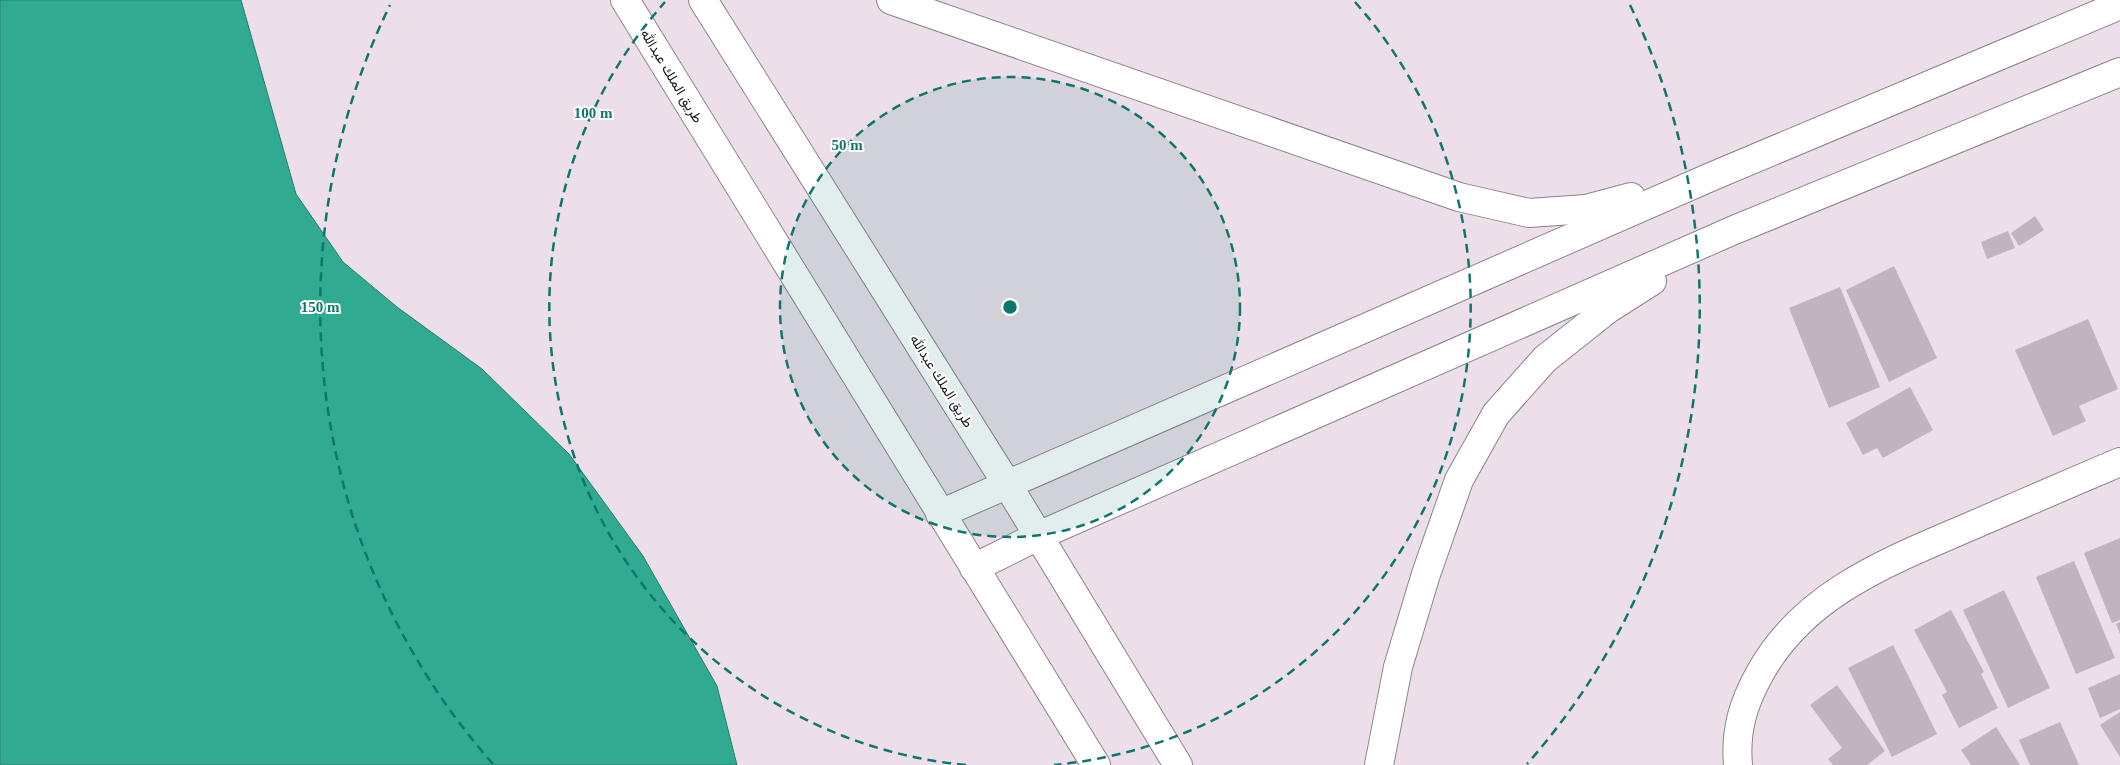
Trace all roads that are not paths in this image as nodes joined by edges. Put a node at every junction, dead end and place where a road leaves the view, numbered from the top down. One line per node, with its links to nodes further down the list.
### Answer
1 (625, 0): 10 (street, طريق الملك عبدالله)
2 (703, 0): 9 (street, طريق الملك عبدالله)
3 (891, 0): 6 (street)
4 (2120, 5): 6 (street)
5 (2120, 72): 7 (street)
6 (1713, 176): 9 (street)
7 (1734, 230): 11 (street); 15 (street)
8 (2120, 462): 16 (street)
9 (1007, 484): 10 (street); 11 (street, طريق الملك عبدالله)
10 (940, 514): 12 (street, طريق الملك عبدالله)
11 (1038, 536): 12 (street); 14 (street, طريق الملك عبدالله)
12 (974, 568): 13 (street, طريق الملك عبدالله)
13 (1096, 765)
14 (1178, 765)
15 (1379, 765)
16 (1738, 765)

